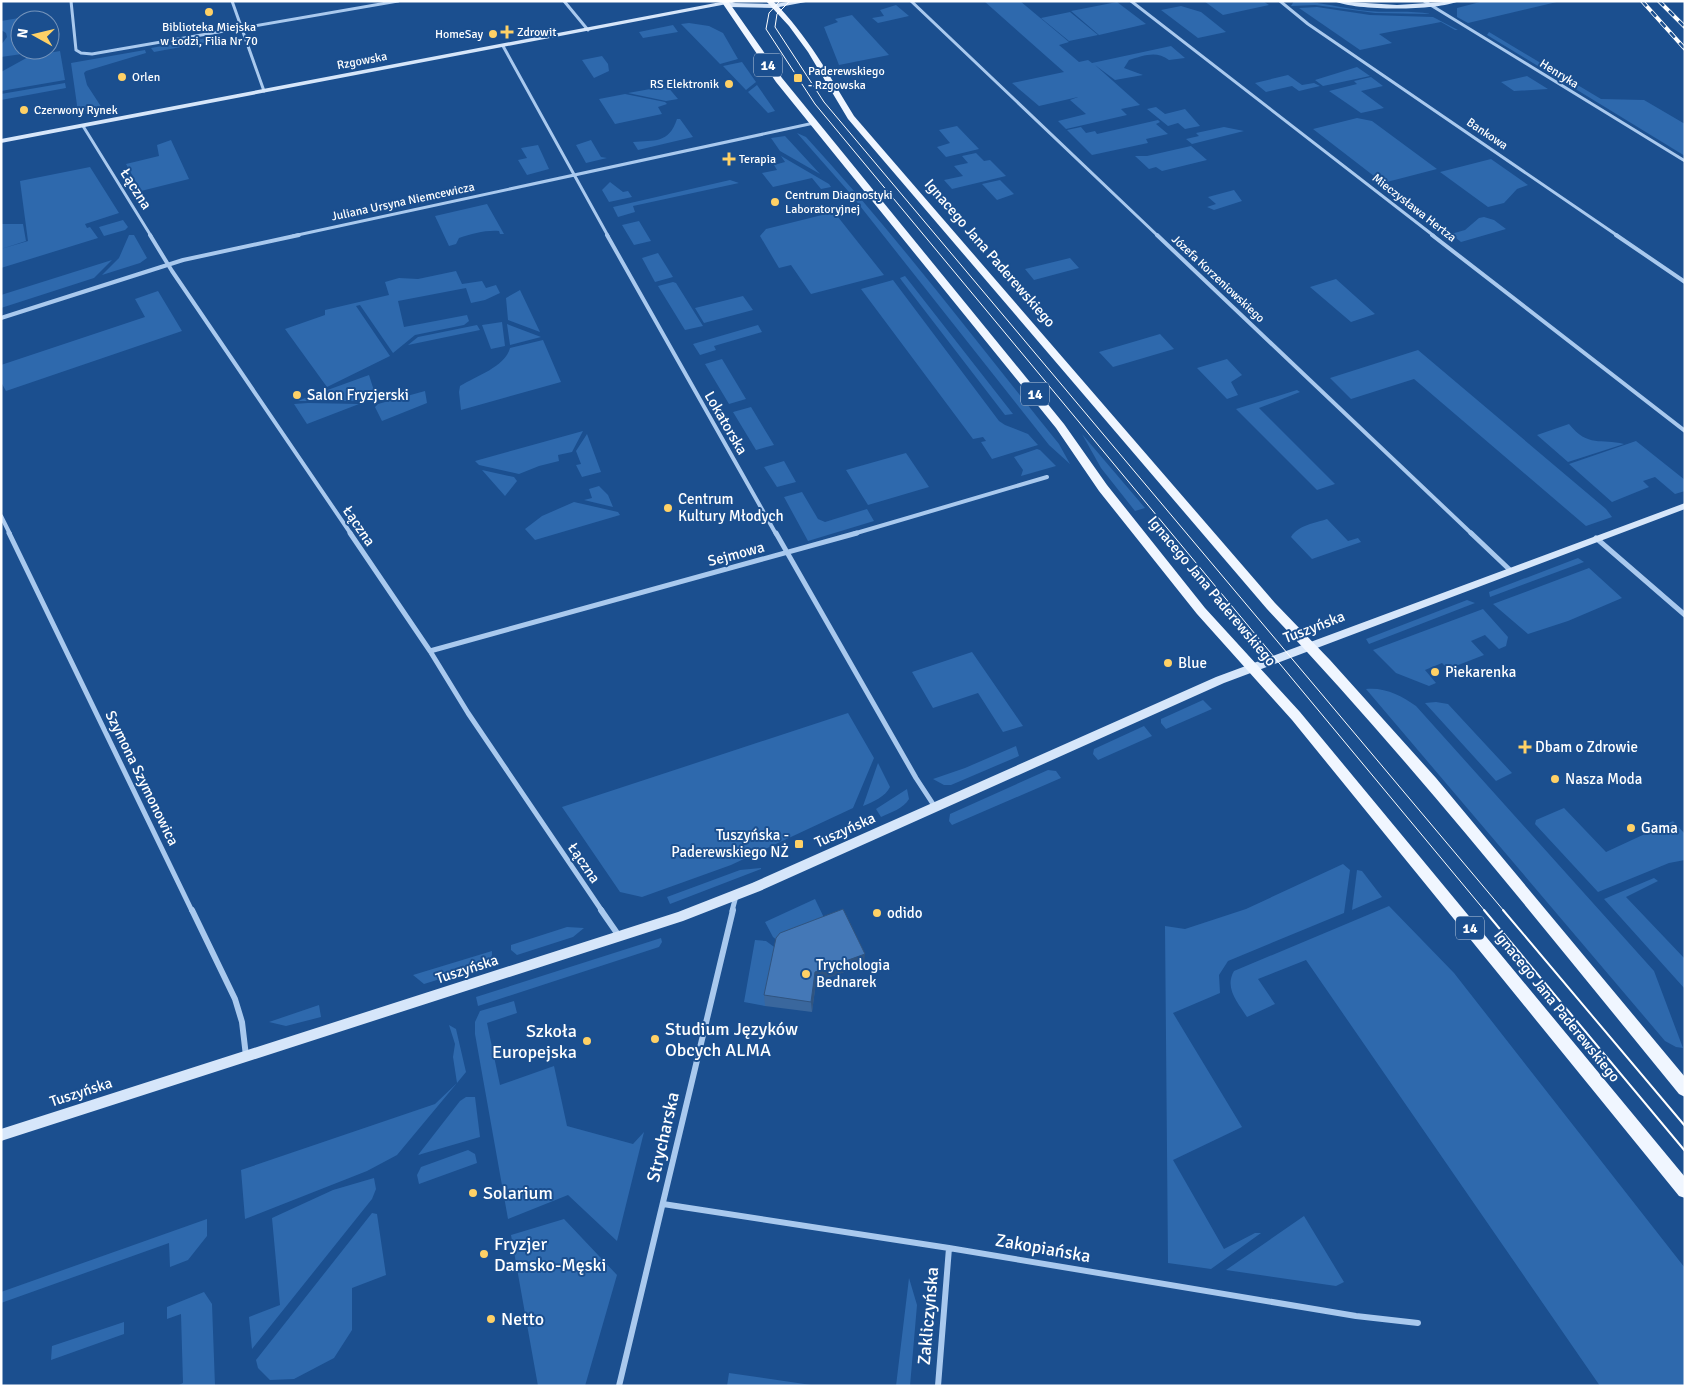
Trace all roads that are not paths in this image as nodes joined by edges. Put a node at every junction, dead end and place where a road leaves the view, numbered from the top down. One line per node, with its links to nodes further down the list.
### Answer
1 (71, 1): 17 (street)
2 (232, 1): 17 (street)
3 (398, 1): 13 (street)
4 (564, 1): 18 (street)
5 (736, 1): 14 (street, Rzgowska)
6 (808, 1): 15 (street, Rzgowska)
7 (911, 1): 35 (street, Józefa Korzeniowskiego)
8 (1131, 1): 29 (street, Mieczysława Hertza)
9 (1280, 1): 27 (street, Bankowa)
10 (1337, 1): 16 (street)
11 (1424, 1): 16 (street, Henryka)
12 (1456, 1): 16 (street)
13 (390, 2): 17 (street)
14 (725, 3): 15 (street, Rzgowska); 18 (street, Rzgowska); 21 (main road, Ignacego Jana Paderewskiego / 14)
15 (772, 4): 37 (main road, Ignacego Jana Paderewskiego)
16 (1431, 5): 24 (street, Henryka)
17 (242, 28): 20 (street)
18 (588, 30): 19 (street, Rzgowska)
19 (503, 46): 20 (street, Rzgowska); 25 (street, Lokatorska)
20 (264, 91): 22 (street, Rzgowska)
21 (814, 123): 25 (street, Juliana Ursyna Niemcewicza); 39 (main road, Ignacego Jana Paderewskiego / 14)
22 (82, 126): 23 (street, Rzgowska); 26 (street, Łączna)
23 (1, 141)
24 (1685, 161)
25 (575, 174): 26 (street, Juliana Ursyna Niemcewicza); 34 (street, Lokatorska)
26 (168, 264): 28 (street, Juliana Ursyna Niemcewicza); 38 (street, Łączna)
27 (1685, 282)
28 (1, 318)
29 (1685, 431)
30 (1047, 477): 34 (street, Sejmowa)
31 (1685, 506): 33 (street, Tuszyńska)
32 (1, 516): 43 (street, Szymona Szymonowica)
33 (1596, 538): 35 (street, Tuszyńska); 36 (street)
34 (788, 553): 38 (street, Sejmowa); 40 (street, Lokatorska)
35 (1511, 571): 37 (street, Tuszyńska)
36 (1685, 615)
37 (1310, 646): 39 (street, Tuszyńska); 44 (main road, Ignacego Jana Paderewskiego)
38 (430, 651): 42 (street, Łączna)
39 (1253, 668): 40 (street, Tuszyńska); 46 (main road, Ignacego Jana Paderewskiego / 14)
40 (936, 808): 41 (street, Tuszyńska)
41 (736, 896): 42 (street, Tuszyńska); 47 (street, Strycharska)
42 (620, 937): 43 (street, Tuszyńska)
43 (246, 1056): 45 (street, Tuszyńska)
44 (1685, 1088)
45 (1, 1135)
46 (1685, 1190)
47 (663, 1204): 48 (street, Zakopiańska); 50 (street, Strycharska)
48 (949, 1248): 49 (street, Zakopiańska); 51 (street, Zakliczyńska)
49 (1418, 1323)
50 (619, 1386)
51 (938, 1386)

